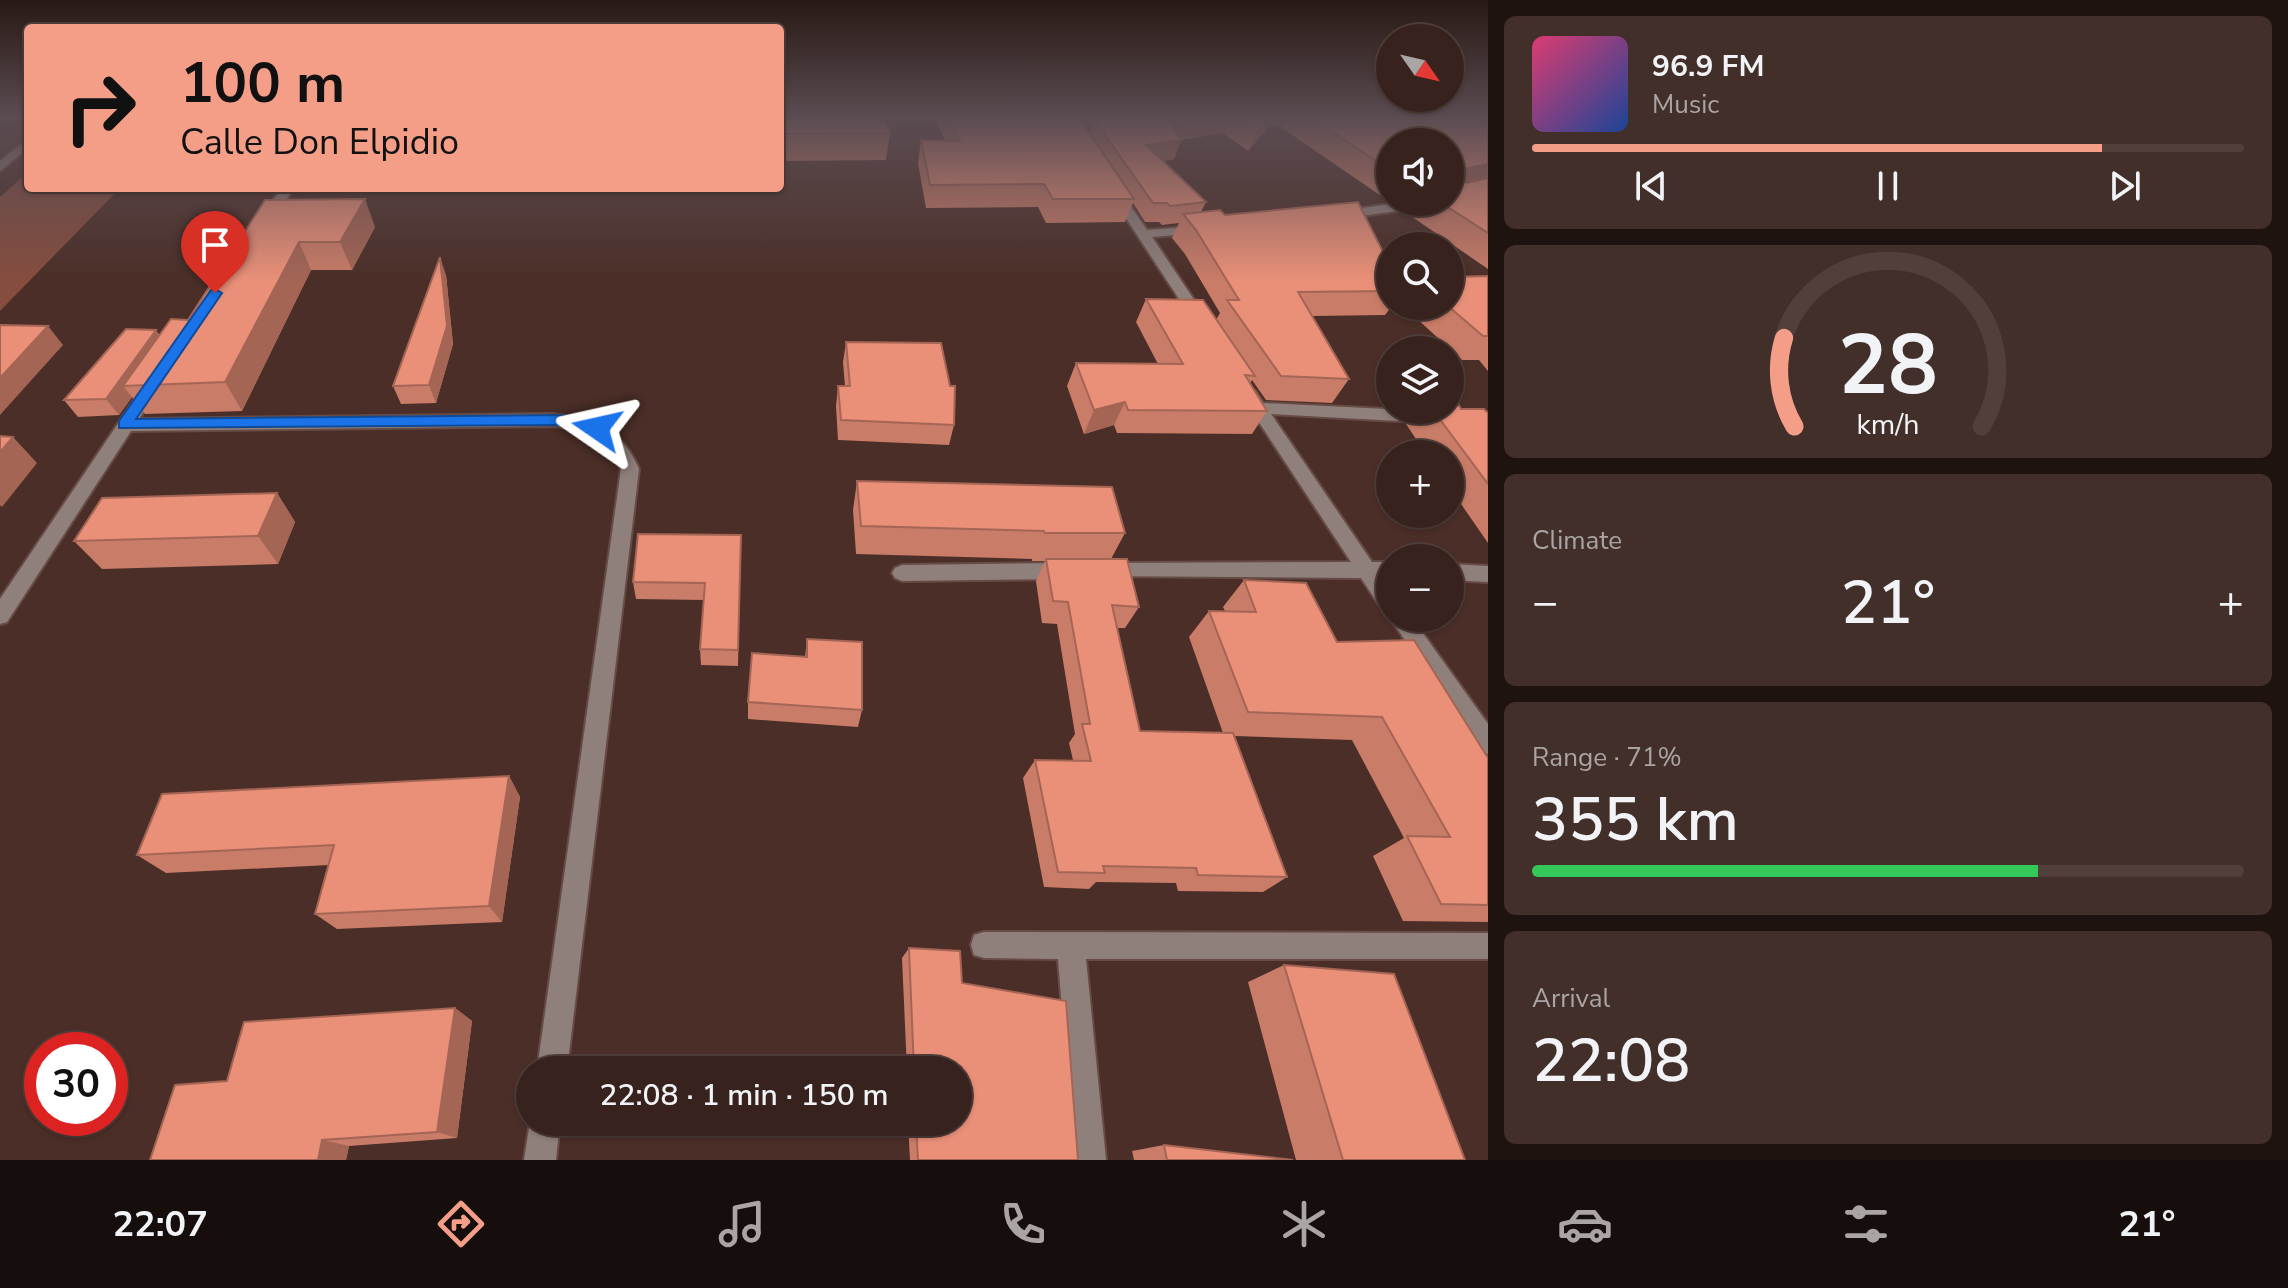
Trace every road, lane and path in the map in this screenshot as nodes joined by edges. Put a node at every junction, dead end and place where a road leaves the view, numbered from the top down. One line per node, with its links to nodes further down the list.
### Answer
1 (1109, 183): 6 (street)
2 (285, 192): 7 (street)
3 (1376, 210): 4 (street)
4 (1318, 217)
5 (1214, 228): 6 (street)
6 (1143, 234): 8 (street)
7 (252, 241)
8 (1213, 341)
9 (161, 372): 13 (street)
10 (1240, 381): 11 (street)
11 (1257, 408): 12 (street); 14 (street)
12 (1488, 420)
13 (125, 425): 20 (street); 26 (street)
14 (1365, 569): 15 (street); 16 (street); 19 (street)
15 (1376, 569)
16 (902, 573)
17 (1464, 573): 18 (street)
18 (1488, 574)
19 (1376, 585)
20 (0, 616)
21 (1410, 632): 22 (street)
22 (1488, 743)
23 (984, 945): 25 (street)
24 (1488, 946): 25 (street)
25 (1071, 948): 29 (street)
26 (554, 1056)
27 (543, 1136): 28 (street)
28 (540, 1160)
29 (1090, 1160)

